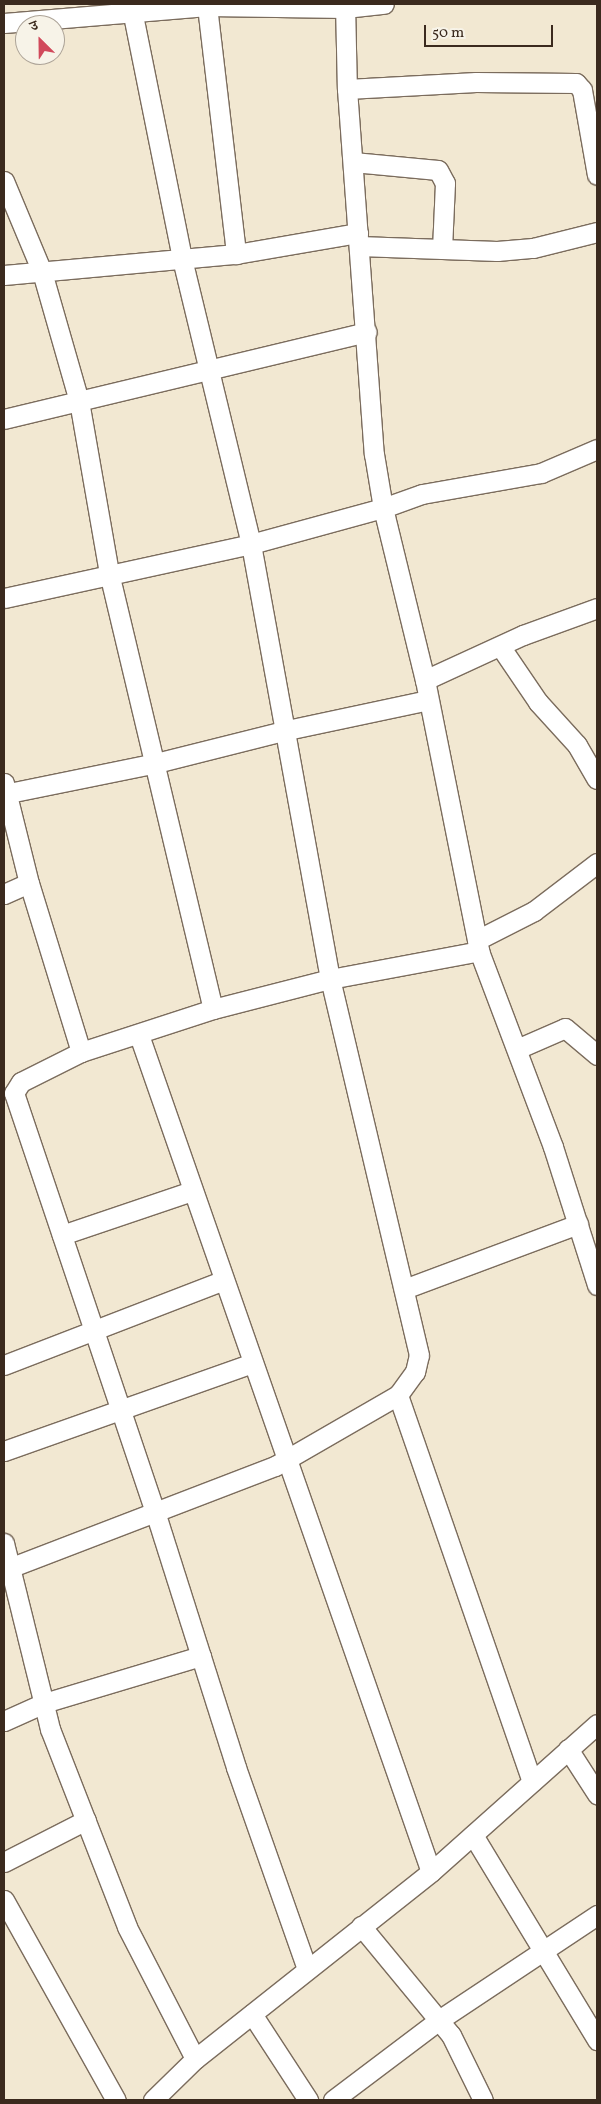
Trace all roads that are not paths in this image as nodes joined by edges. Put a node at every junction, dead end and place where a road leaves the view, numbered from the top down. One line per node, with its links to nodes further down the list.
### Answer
1 (384, 4): 3 (street)
2 (207, 6): 3 (street); 4 (street); 13 (street)
3 (345, 6): 6 (street)
4 (131, 7): 5 (street); 14 (street)
5 (4, 23)
6 (347, 89): 7 (street); 8 (street)
7 (353, 162): 11 (street); 12 (street)
8 (597, 175)
9 (4, 181): 15 (street)
10 (597, 232): 12 (street)
11 (359, 239): 12 (street); 13 (street); 17 (street)
12 (442, 249)
13 (236, 254): 14 (street)
14 (182, 258): 15 (street); 18 (street)
15 (42, 272): 16 (street); 19 (street)
16 (4, 275)
17 (367, 332): 18 (street); 22 (street)
18 (207, 368): 19 (street); 23 (street)
19 (79, 401): 20 (street); 24 (street)
20 (4, 419)
21 (597, 449): 22 (street)
22 (383, 508): 23 (street); 28 (street)
23 (251, 544): 24 (street); 30 (street)
24 (109, 573): 25 (street); 31 (street)
25 (4, 598)
26 (597, 608): 27 (street)
27 (500, 646): 28 (street); 32 (street)
28 (426, 680): 29 (street)
29 (428, 700): 30 (street); 37 (street)
30 (287, 730): 31 (street); 38 (street)
31 (152, 764): 33 (street); 39 (street)
32 (597, 780)
33 (4, 790): 35 (street)
34 (597, 863): 37 (street)
35 (29, 883): 36 (street); 42 (street)
36 (4, 894)
37 (478, 945): 38 (street); 41 (street)
38 (330, 979): 39 (street); 49 (street)
39 (213, 1010): 40 (street)
40 (138, 1035): 42 (street); 44 (street)
41 (517, 1049): 43 (street); 45 (street)
42 (81, 1052): 46 (street)
43 (597, 1056)
44 (192, 1191): 46 (street); 47 (street)
45 (578, 1224): 48 (street); 49 (street)
46 (62, 1235): 50 (street)
47 (222, 1281): 50 (street); 51 (street)
48 (597, 1285)
49 (404, 1289): 53 (street)
50 (94, 1330): 52 (street); 54 (street)
51 (253, 1363): 54 (street); 56 (street)
52 (4, 1365)
53 (398, 1395): 56 (street); 65 (street)
54 (121, 1412): 55 (street); 57 (street)
55 (4, 1451)
56 (289, 1458): 57 (street); 70 (street)
57 (156, 1512): 59 (street); 60 (street)
58 (4, 1543): 59 (street)
59 (7, 1569): 61 (street)
60 (201, 1656): 61 (street); 75 (street)
61 (44, 1703): 62 (street); 67 (street)
62 (4, 1720)
63 (597, 1724): 64 (street)
64 (568, 1749): 65 (street); 66 (street)
65 (532, 1781): 68 (street)
66 (597, 1794)
67 (86, 1820): 69 (street); 79 (street)
68 (473, 1835): 70 (street); 74 (street)
69 (4, 1862)
70 (431, 1872): 73 (street)
71 (4, 1900): 80 (street)
72 (597, 1915): 74 (street)
73 (361, 1926): 75 (street); 77 (street)
74 (544, 1951): 77 (street); 78 (street)
75 (307, 1969): 76 (street)
76 (252, 2014): 79 (street); 82 (street)
77 (439, 2020): 83 (street); 84 (street)
78 (597, 2040)
79 (195, 2059): 81 (street)
80 (116, 2100)
81 (153, 2100)
82 (308, 2100)
83 (333, 2100)
84 (483, 2100)

